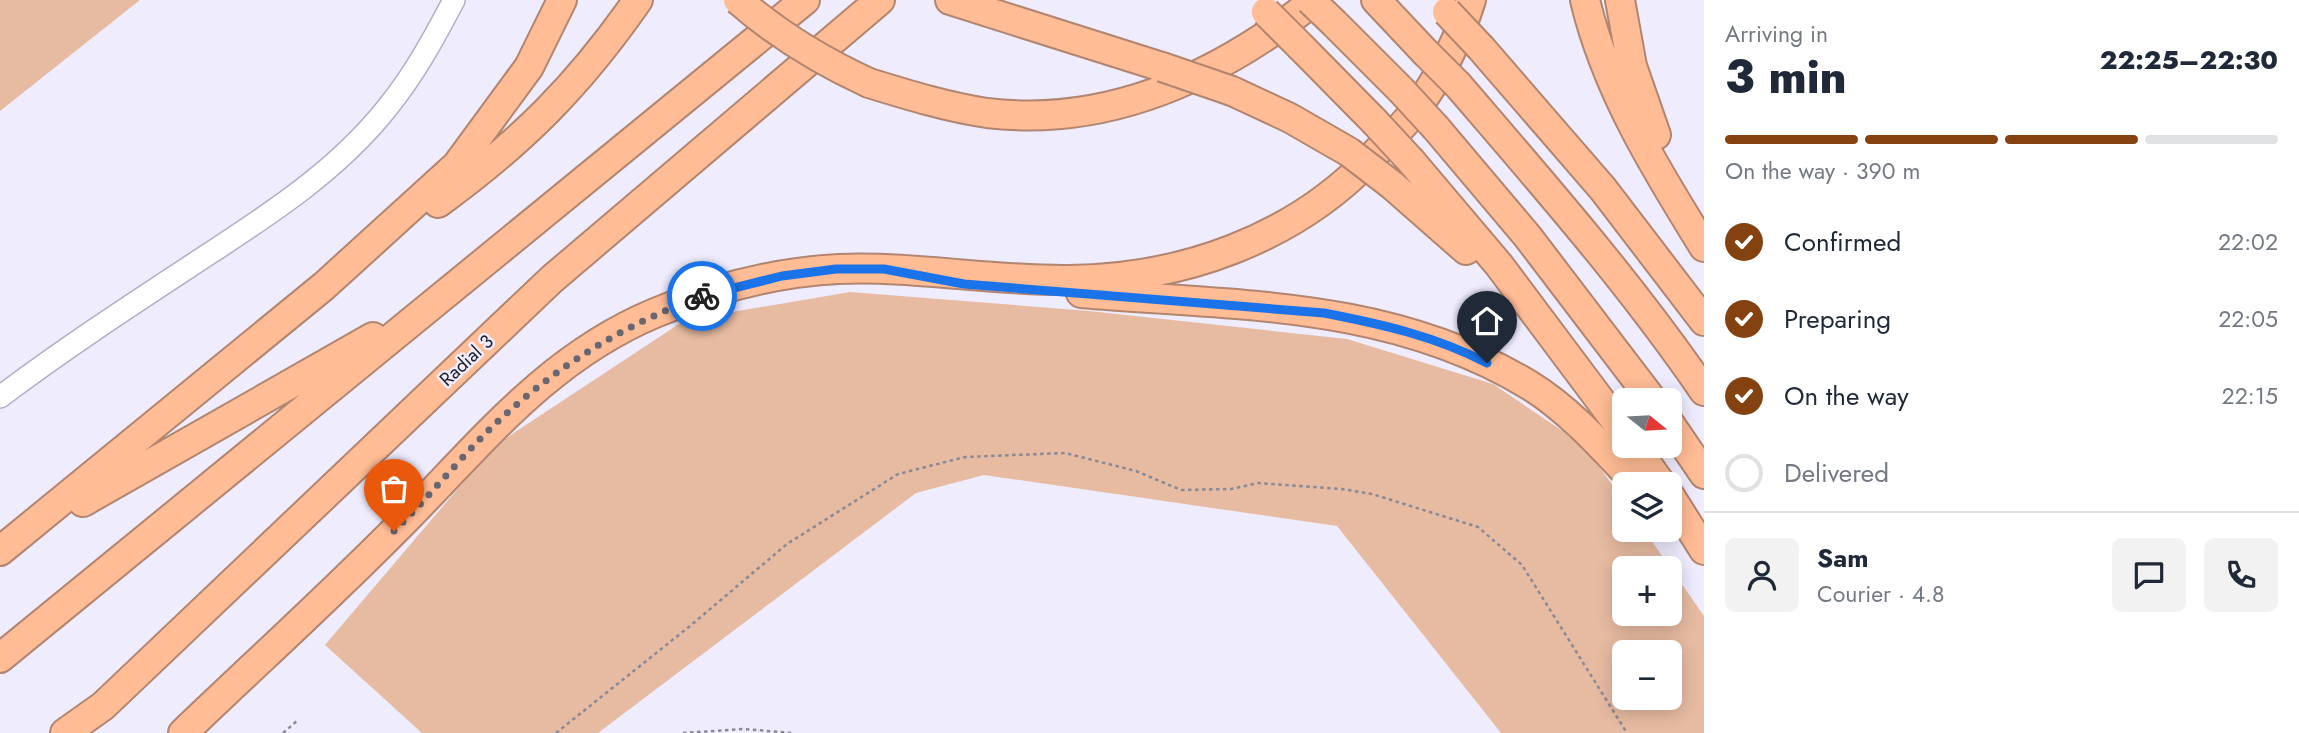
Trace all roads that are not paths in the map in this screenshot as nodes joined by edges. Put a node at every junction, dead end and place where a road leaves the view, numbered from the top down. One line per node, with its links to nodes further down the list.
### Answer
1 (454, 0): 22 (street)
2 (562, 0): 17 (highway)
3 (638, 0): 17 (highway)
4 (738, 0): 8 (highway, bridge)
5 (805, 0): 18 (highway)
6 (880, 0): 34 (highway, Radial 3)
7 (950, 0): 24 (highway, bridge)
8 (1312, 0): 20 (highway, bridge)
9 (1376, 0): 21 (highway, bridge)
10 (1585, 0): 15 (highway)
11 (1620, 0): 14 (highway)
12 (1451, 4): 16 (highway); 19 (highway, bridge)
13 (1259, 6): 23 (highway, bridge)
14 (1704, 227)
15 (1704, 247)
16 (884, 269): 26 (highway); 35 (highway)
17 (324, 286): 30 (highway)
18 (449, 294): 30 (highway); 33 (highway)
19 (1704, 321)
20 (1643, 388)
21 (1704, 391)
22 (0, 397)
23 (1612, 414)
24 (1612, 415)
25 (1682, 442): 27 (highway)
26 (1626, 472)
27 (1704, 474)
28 (1682, 515): 31 (highway)
29 (1682, 540): 32 (highway)
30 (8, 545)
31 (1704, 550)
32 (1704, 570)
33 (0, 658)
34 (65, 733)
35 (183, 733)

